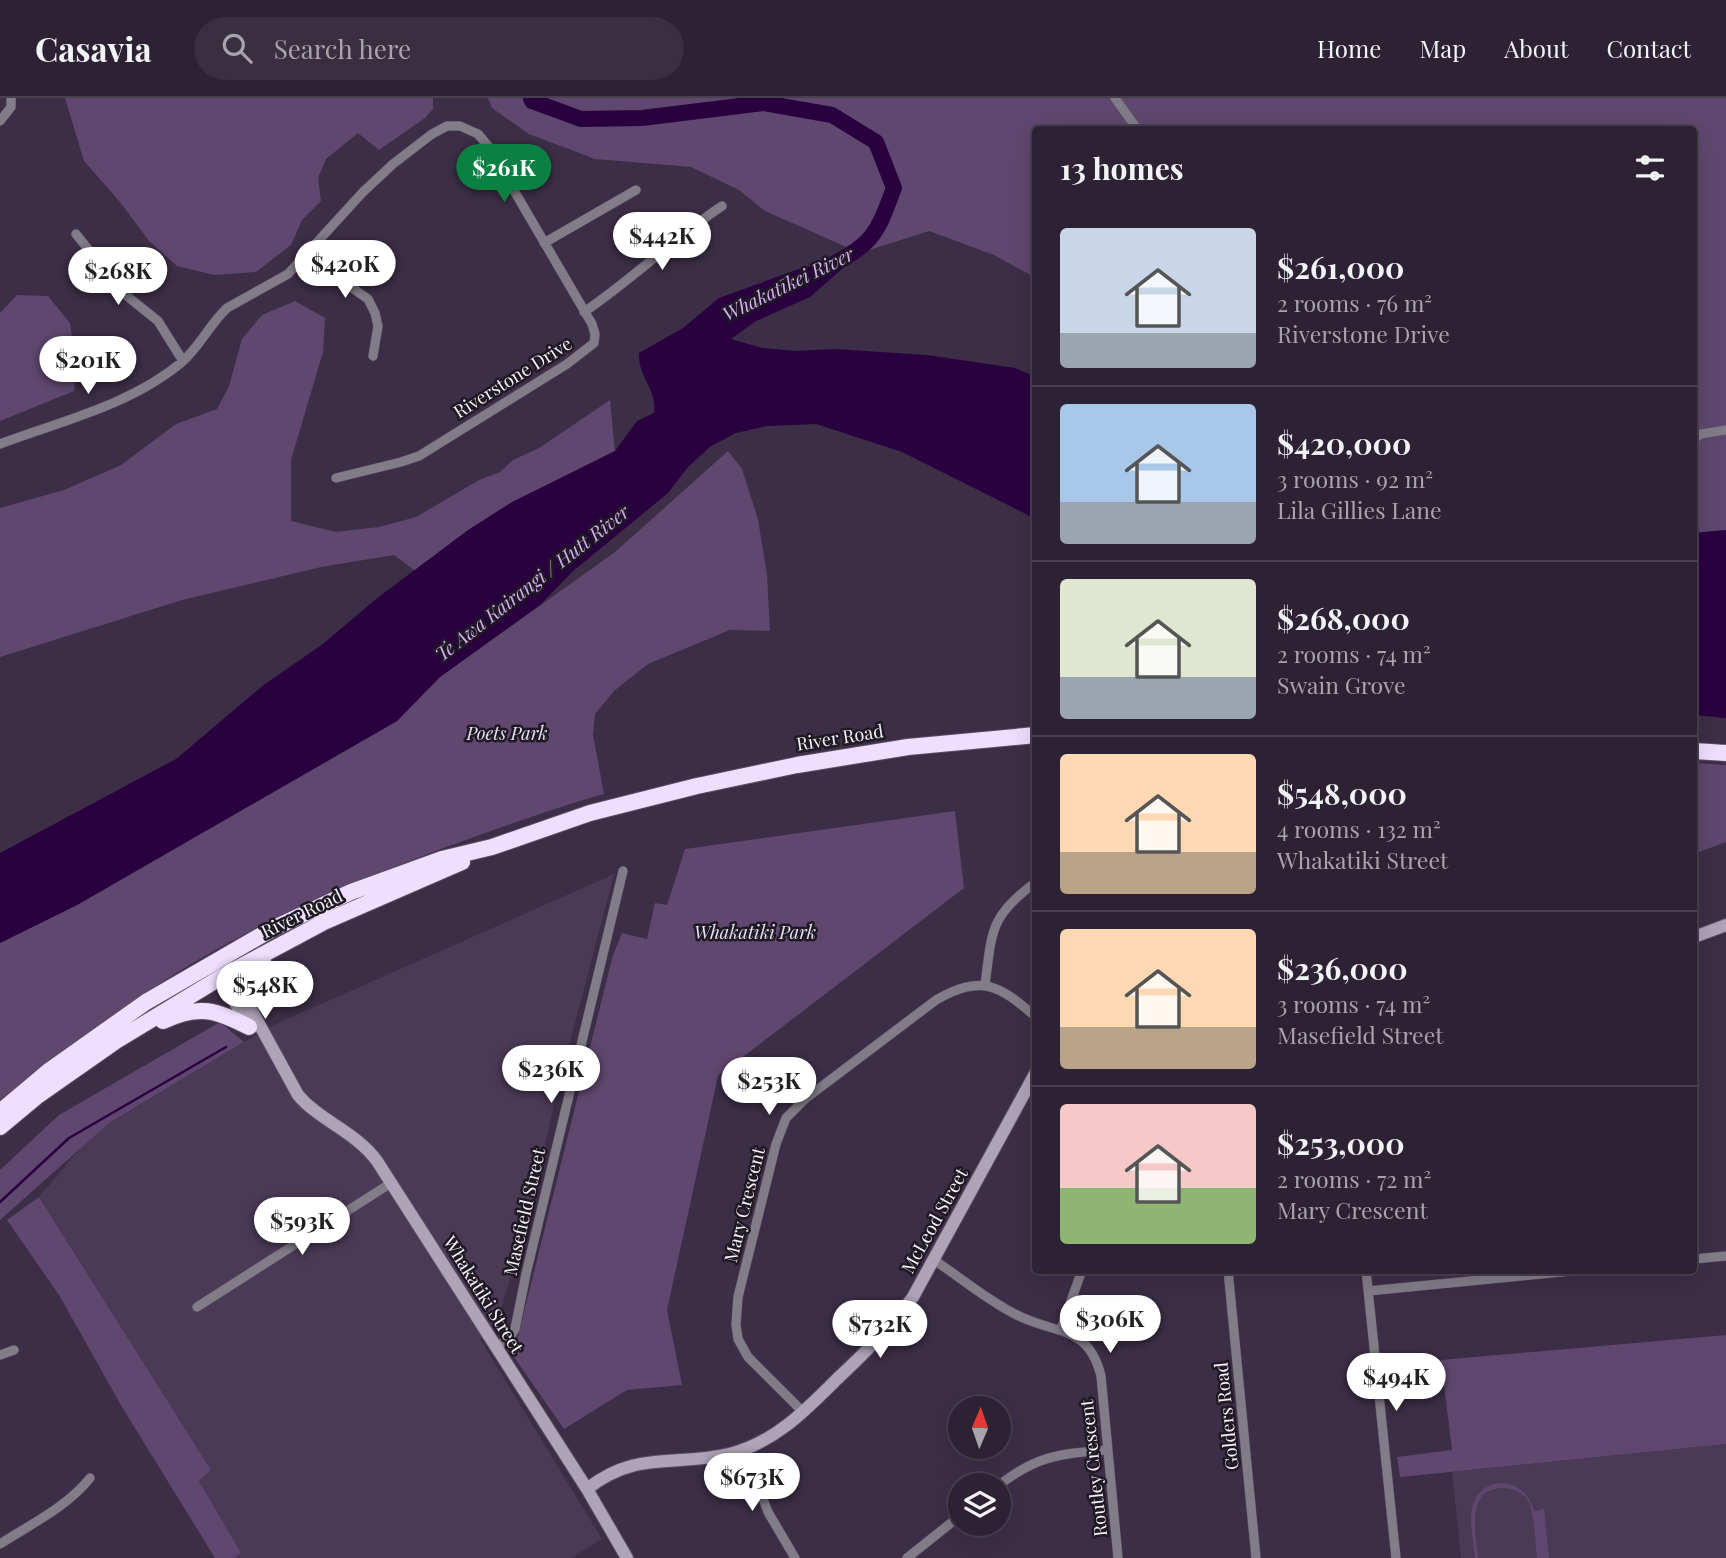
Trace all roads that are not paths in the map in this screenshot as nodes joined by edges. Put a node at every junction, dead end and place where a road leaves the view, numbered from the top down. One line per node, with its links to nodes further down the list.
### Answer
1 (11, 98): 3 (street)
2 (1115, 98): 4 (street)
3 (0, 121)
4 (1135, 126)
5 (636, 190): 8 (street)
6 (723, 206): 10 (street)
7 (76, 234): 12 (street)
8 (544, 243): 9 (street, Riverstone Drive); 10 (street, Riverstone Drive)
9 (305, 255): 11 (street); 12 (street, Riverstone Drive)
10 (584, 312): 16 (street, Riverstone Drive)
11 (373, 356)
12 (183, 361): 15 (street, Riverstone Drive)
13 (1726, 430): 14 (street)
14 (1697, 437)
15 (0, 444)
16 (336, 478)
17 (1032, 735): 20 (highway, River Road)
18 (1697, 751): 19 (highway)
19 (1726, 752)
20 (492, 847): 22 (highway, River Road); 24 (highway, River Road)
21 (622, 871): 49 (street, Masefield Street)
22 (384, 882): 27 (highway); 34 (highway, River Road)
23 (1032, 885): 28 (street)
24 (353, 910): 27 (highway, River Road); 29 (highway)
25 (1726, 925): 26 (street)
26 (1697, 936)
27 (223, 976): 29 (street, Whakatiki Street); 31 (street, Whakatiki Street); 34 (highway); 35 (highway, River Road)
28 (985, 985): 30 (street); 52 (street, Mary Crescent)
29 (243, 994): 32 (street, Whakatiki Street)
30 (1032, 1014)
31 (249, 1027): 32 (street, Whakatiki Street); 35 (highway)
32 (285, 1074): 38 (street, Whakatiki Street)
33 (1032, 1079): 41 (street, McLeod Street)
34 (29, 1089): 36 (highway, River Road)
35 (27, 1106): 37 (highway, River Road)
36 (0, 1112)
37 (0, 1127)
38 (391, 1183): 47 (street); 49 (street, Whakatiki Street)
39 (1726, 1256): 40 (street)
40 (1697, 1259)
41 (934, 1260): 48 (street, Routley Crescent); 52 (street, McLeod Street)
42 (1081, 1274): 48 (street)
43 (1228, 1274): 64 (street, Golders Road)
44 (1366, 1274): 46 (street)
45 (1540, 1274): 46 (street)
46 (1368, 1291): 65 (street)
47 (197, 1307)
48 (1061, 1329): 54 (street, Routley Crescent)
49 (495, 1348): 57 (street, Whakatiki Street)
50 (14, 1350): 51 (street)
51 (0, 1355)
52 (803, 1412): 53 (street, McLeod Street)
53 (744, 1450): 57 (street, McLeod Street); 61 (street)
54 (1107, 1450): 55 (street); 63 (street, Routley Crescent)
55 (1011, 1476)
56 (90, 1478): 59 (street)
57 (587, 1489): 60 (street, Whakatiki Street)
58 (948, 1525): 62 (street)
59 (0, 1544)
60 (623, 1557)
61 (795, 1558)
62 (907, 1558)
63 (1118, 1558)
64 (1256, 1558)
65 (1396, 1558)

